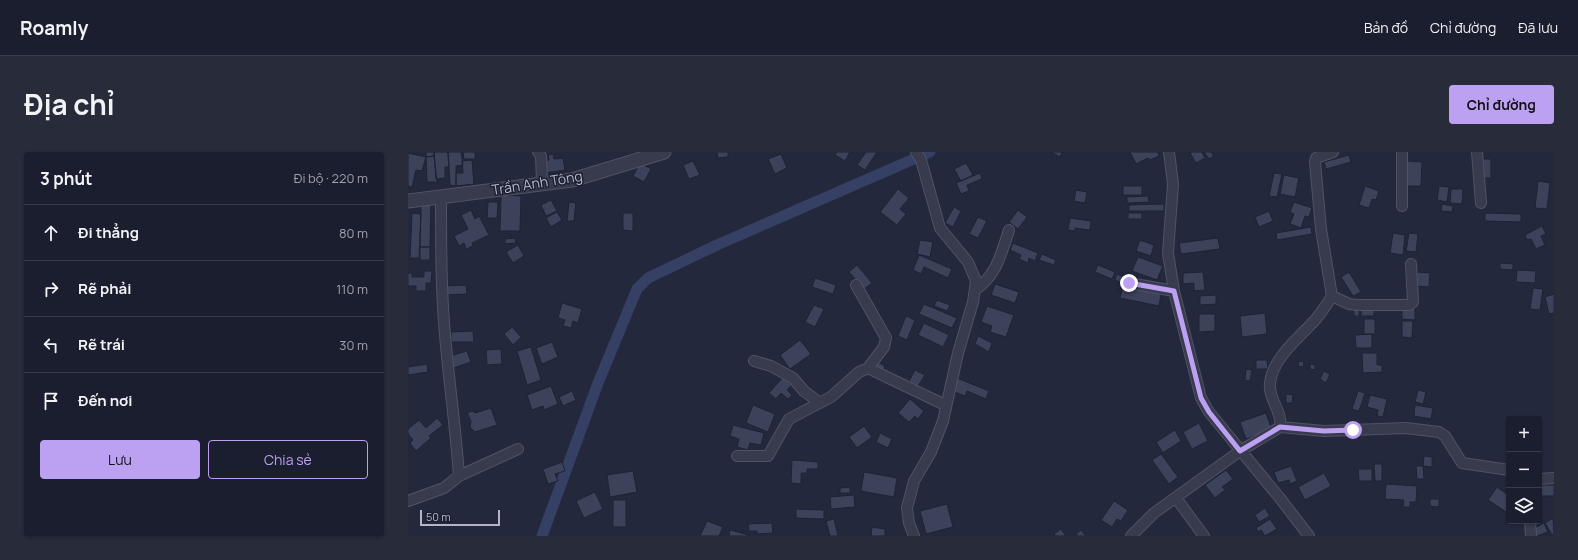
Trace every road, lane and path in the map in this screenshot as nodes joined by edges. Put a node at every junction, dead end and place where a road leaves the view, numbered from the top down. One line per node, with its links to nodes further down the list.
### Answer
1 (538, 152): 8 (street)
2 (664, 152): 8 (street, Trần Anh Tông)
3 (1170, 152): 18 (street)
4 (1333, 152): 19 (street)
5 (1402, 152): 12 (street)
6 (1477, 152): 11 (street)
7 (918, 156): 17 (street)
8 (542, 183): 9 (street, Trần Anh Tông)
9 (441, 197): 10 (street, Trần Anh Tông); 29 (street)
10 (408, 200)
11 (1481, 203)
12 (1402, 206)
13 (1009, 230): 17 (street)
14 (1411, 264): 19 (street)
15 (1129, 283): 18 (street)
16 (856, 285): 21 (street)
17 (975, 290): 23 (street)
18 (1174, 291): 26 (street)
19 (1332, 296): 24 (street)
20 (754, 361): 22 (street)
21 (868, 368): 22 (street); 23 (street)
22 (820, 403): 27 (street)
23 (946, 405): 35 (street)
24 (1280, 427): 26 (street); 28 (street)
25 (518, 449): 29 (street)
26 (1240, 451): 32 (street); 38 (street)
27 (737, 456)
28 (1506, 470)
29 (459, 476): 33 (street)
30 (1554, 478): 31 (street)
31 (1542, 479)
32 (1176, 498): 36 (street); 37 (street)
33 (408, 501)
34 (1530, 524): 39 (street)
35 (914, 536)
36 (1131, 536)
37 (1204, 536)
38 (1309, 536)
39 (1531, 536)

